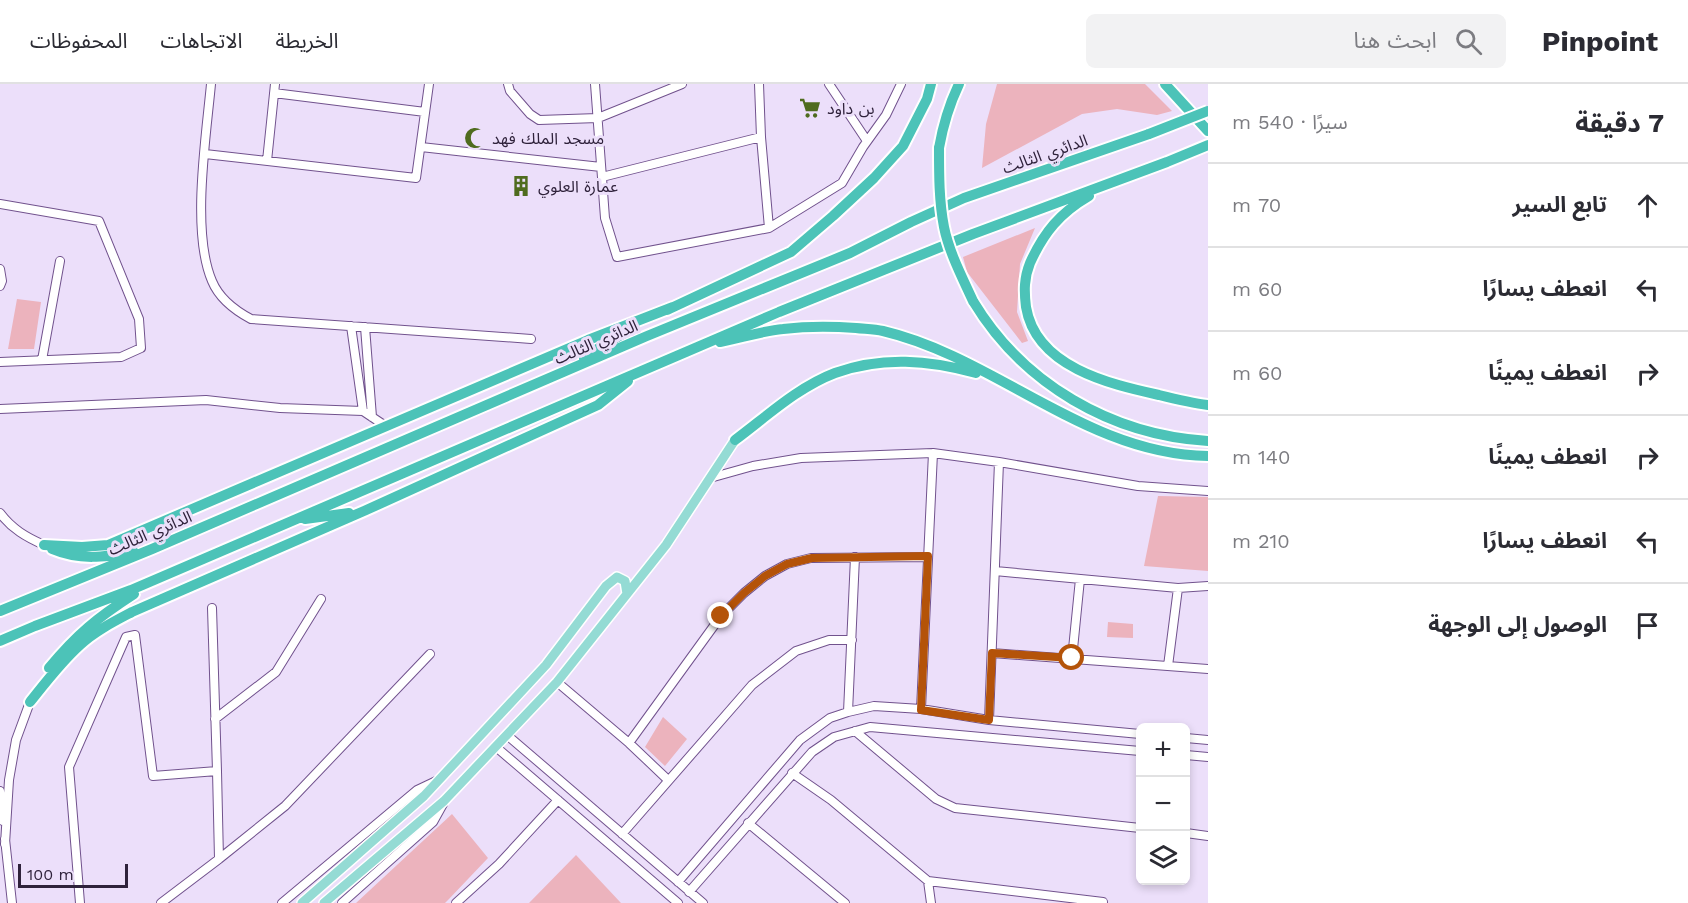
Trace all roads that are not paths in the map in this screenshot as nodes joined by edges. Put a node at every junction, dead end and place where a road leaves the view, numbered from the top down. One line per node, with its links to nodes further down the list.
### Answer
1 (211, 84): 21 (street)
2 (429, 84): 14 (street)
3 (508, 84): 15 (street)
4 (595, 84): 15 (street)
5 (682, 84): 15 (street)
6 (759, 84): 17 (street)
7 (829, 84): 18 (street)
8 (902, 84): 18 (street)
9 (932, 84): 31 (highway)
10 (959, 84): 47 (highway, bridge)
11 (1165, 84): 16 (highway)
12 (275, 88): 14 (street); 22 (street)
13 (1208, 111): 38 (highway, الدائري الثالث, bridge)
14 (425, 112): 20 (street)
15 (598, 118): 23 (street)
16 (1208, 131)
17 (761, 137): 24 (street); 27 (street)
18 (867, 141): 27 (street)
19 (1208, 145): 25 (highway)
20 (421, 147): 22 (street); 23 (street)
21 (205, 154): 22 (street); 32 (street)
22 (267, 161)
23 (602, 167): 24 (street)
24 (602, 177): 27 (street)
25 (1116, 180): 35 (highway); 41 (highway)
26 (0, 204): 36 (street)
27 (769, 228)
28 (60, 261): 36 (street)
29 (0, 268): 30 (street)
30 (0, 286)
31 (673, 307): 38 (highway); 45 (highway)
32 (351, 326): 33 (street); 43 (street)
33 (365, 327): 34 (street); 44 (street)
34 (531, 339)
35 (697, 347): 39 (highway); 40 (highway)
36 (42, 360): 37 (street)
37 (0, 362)
38 (569, 370): 57 (highway, الدائري الثالث)
39 (640, 371): 53 (highway); 55 (highway)
40 (1006, 382): 46 (highway); 49 (highway)
41 (1208, 405)
42 (0, 409): 43 (street)
43 (363, 411): 44 (street)
44 (372, 417): 45 (street)
45 (387, 427): 56 (highway)
46 (735, 440): 51 (main road)
47 (1208, 441)
48 (933, 453): 50 (street); 51 (street); 58 (street)
49 (1208, 456)
50 (999, 462): 52 (street); 60 (street)
51 (710, 478): 65 (main road)
52 (1208, 491)
53 (364, 511): 55 (highway); 77 (highway)
54 (0, 513): 56 (street)
55 (290, 522): 62 (highway)
56 (44, 545): 57 (highway)
57 (152, 549): 68 (highway, الدائري الثالث)
58 (928, 556): 59 (street); 78 (street)
59 (855, 557): 69 (street); 87 (street)
60 (995, 571): 61 (street); 71 (street)
61 (1080, 579): 64 (street); 73 (street)
62 (154, 580): 70 (highway); 77 (highway)
63 (1208, 586): 64 (street)
64 (1178, 588): 74 (street)
65 (627, 594): 76 (main road); 94 (main road)
66 (321, 599): 80 (street)
67 (212, 608): 80 (street)
68 (0, 611)
69 (852, 640): 79 (street); 95 (street)
70 (0, 641)
71 (992, 653): 73 (street); 81 (street)
72 (430, 654): 105 (street)
73 (1072, 658): 74 (street)
74 (1168, 666): 75 (street)
75 (1208, 669)
76 (557, 682): 84 (main road); 87 (street)
77 (30, 702): 104 (street)
78 (921, 710): 79 (street); 81 (street)
79 (848, 712): 107 (street)
80 (215, 719): 92 (street)
81 (989, 720): 83 (street)
82 (855, 731): 89 (street); 93 (street); 100 (street)
83 (1136, 734)
84 (507, 735): 88 (main road); 101 (street)
85 (1190, 738): 86 (street)
86 (1208, 740)
87 (629, 743): 95 (street)
88 (496, 747): 97 (street); 98 (main road)
89 (1136, 751)
90 (1190, 755): 91 (street)
91 (1208, 757)
92 (217, 771): 105 (street); 111 (street)
93 (792, 773): 99 (street); 106 (street)
94 (440, 779): 113 (street); 114 (main road)
95 (668, 780): 101 (street)
96 (0, 791): 104 (street)
97 (558, 800): 117 (street); 118 (street)
98 (444, 801): 115 (main road); 116 (street)
99 (748, 823): 108 (street); 120 (street)
100 (1136, 828)
101 (622, 834): 107 (street)
102 (1190, 834): 103 (street)
103 (1208, 836)
104 (5, 844): 110 (street)
105 (219, 859): 112 (street)
106 (928, 880): 109 (street); 121 (street)
107 (678, 882): 108 (street)
108 (689, 892): 119 (street)
109 (1103, 902): 122 (street)
110 (12, 903)
111 (80, 903)
112 (161, 903)
113 (282, 903)
114 (302, 903)
115 (324, 903)
116 (342, 903)
117 (456, 903)
118 (678, 903)
119 (703, 903)
120 (845, 903)
121 (931, 903)
122 (1112, 903)

